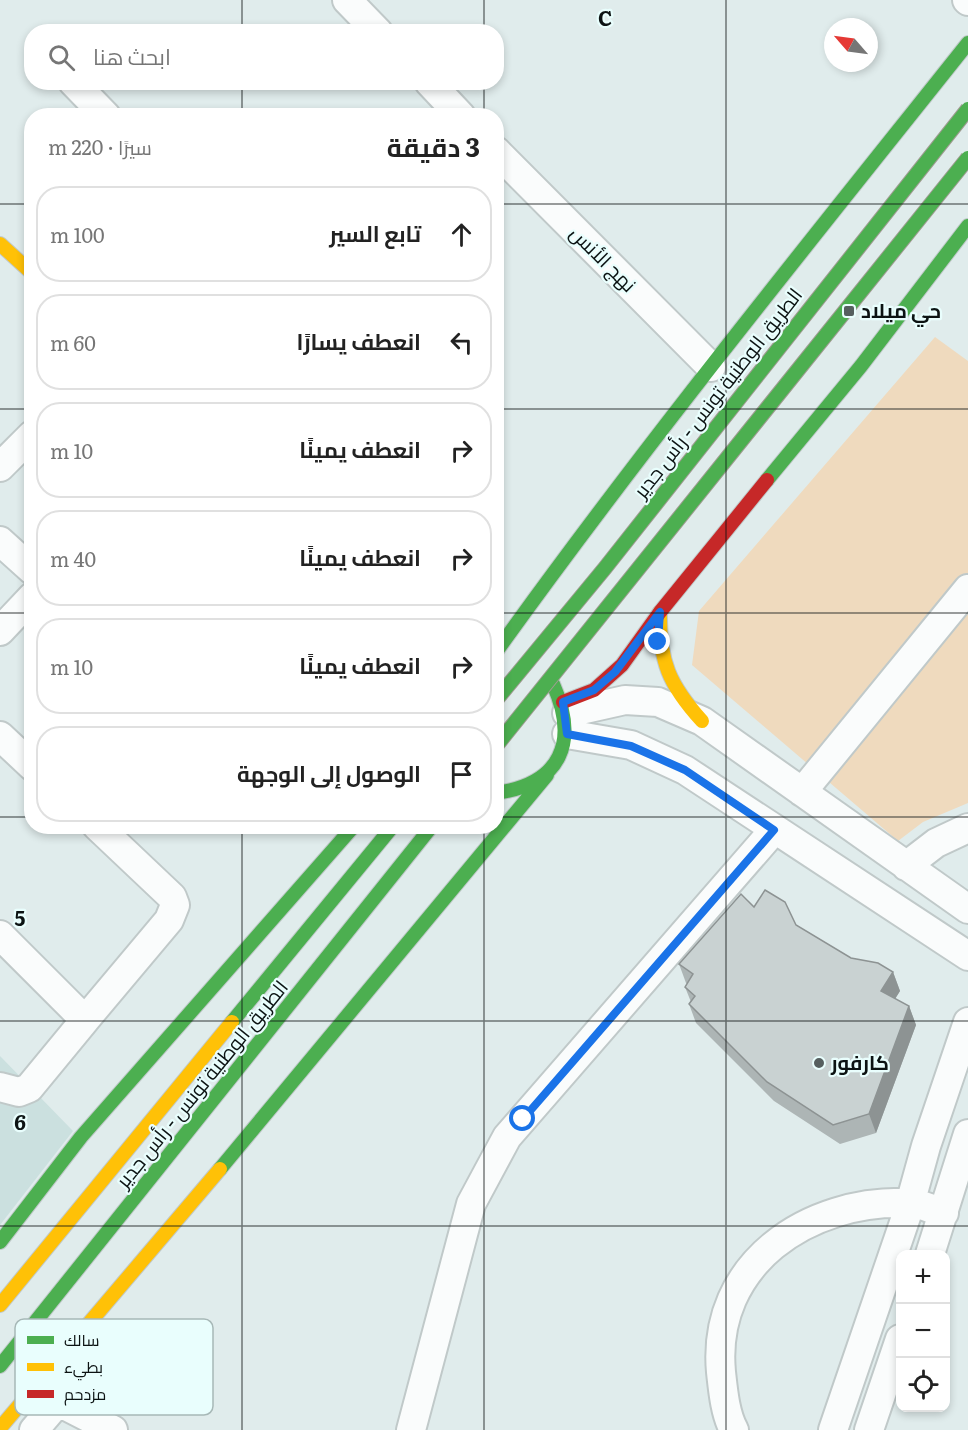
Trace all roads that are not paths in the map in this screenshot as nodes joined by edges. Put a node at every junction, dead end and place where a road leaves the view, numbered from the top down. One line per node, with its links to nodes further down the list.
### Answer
1 (347, 0): 2 (street)
2 (370, 24)
3 (968, 43): 14 (main road)
4 (81, 90): 6 (street)
5 (437, 90): 7 (street)
6 (98, 108)
7 (453, 108)
8 (968, 109): 25 (main road, الطريق الوطنية تونس - رأس جدير, bridge)
9 (968, 158): 29 (main road, bridge)
10 (504, 159): 14 (street, نهج الأنس)
11 (968, 226): 21 (main road)
12 (0, 244): 13 (main road)
13 (24, 266)
14 (711, 367): 23 (main road)
15 (24, 443): 16 (street)
16 (0, 467)
17 (0, 541): 18 (street)
18 (24, 563)
19 (968, 589): 32 (street)
20 (24, 605): 22 (street)
21 (660, 612): 26 (main road); 27 (main road)
22 (0, 630)
23 (504, 655)
24 (504, 657): 26 (main road)
25 (504, 690)
26 (566, 716): 27 (street); 31 (main road); 36 (street)
27 (702, 721): 32 (street)
28 (0, 736): 30 (street)
29 (504, 736)
30 (24, 758)
31 (547, 775): 33 (main road); 34 (main road)
32 (802, 792): 42 (street)
33 (504, 793)
34 (504, 828)
35 (968, 828): 42 (street)
36 (774, 830): 45 (street); 66 (street)
37 (105, 834): 46 (street)
38 (339, 834): 52 (main road)
39 (386, 834): 54 (main road, الطريق الوطنية تونس - رأس جدير)
40 (426, 834): 55 (main road, الطريق الوطنية تونس - رأس جدير)
41 (499, 834): 56 (main road)
42 (906, 866): 43 (street)
43 (968, 909)
44 (0, 936): 46 (street)
45 (968, 956)
46 (85, 1020): 48 (street)
47 (968, 1022): 50 (street)
48 (0, 1088)
49 (968, 1134): 51 (street)
50 (910, 1203): 51 (street); 67 (street); 68 (street)
51 (944, 1213): 53 (street)
52 (0, 1242)
53 (931, 1250)
54 (0, 1305)
55 (39, 1319)
56 (109, 1319)
57 (15, 1348): 59 (main road, الطريق الوطنية تونس - رأس جدير)
58 (896, 1351): 69 (street)
59 (0, 1366)
60 (19, 1415): 63 (main road)
61 (40, 1415): 64 (street)
62 (84, 1415): 65 (street)
63 (0, 1428)
64 (34, 1430)
65 (113, 1430)
66 (411, 1430)
67 (734, 1430)
68 (832, 1430)
69 (869, 1430)

